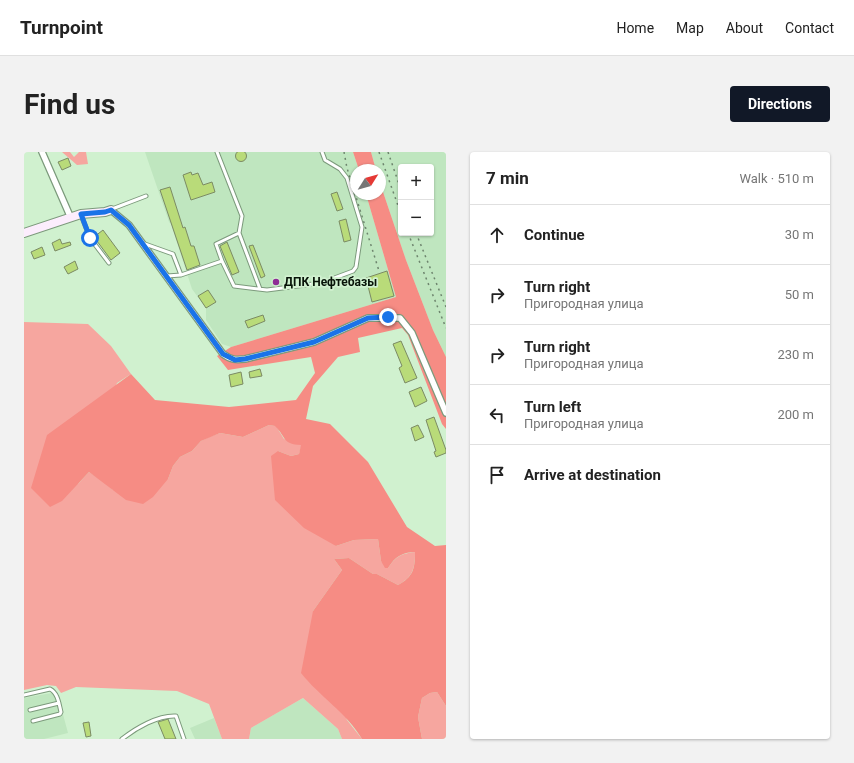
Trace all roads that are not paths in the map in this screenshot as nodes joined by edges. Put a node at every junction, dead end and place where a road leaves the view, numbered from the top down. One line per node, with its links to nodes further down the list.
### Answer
1 (42, 152): 7 (street)
2 (217, 152): 9 (lane)
3 (322, 152): 15 (lane)
4 (146, 196): 5 (lane)
5 (111, 210): 6 (street); 10 (street)
6 (81, 214): 7 (street); 12 (lane)
7 (70, 216): 8 (street)
8 (24, 233)
9 (239, 233): 11 (lane); 15 (lane)
10 (143, 243): 13 (street); 14 (lane)
11 (222, 261): 14 (lane); 15 (lane)
12 (109, 263)
13 (167, 276): 14 (lane); 16 (street)
14 (181, 276)
15 (260, 289)
16 (446, 413)
17 (24, 695): 18 (lane)
18 (59, 703): 19 (lane); 20 (lane)
19 (30, 710)
20 (33, 721)
21 (122, 739): 22 (lane)
22 (184, 739)

